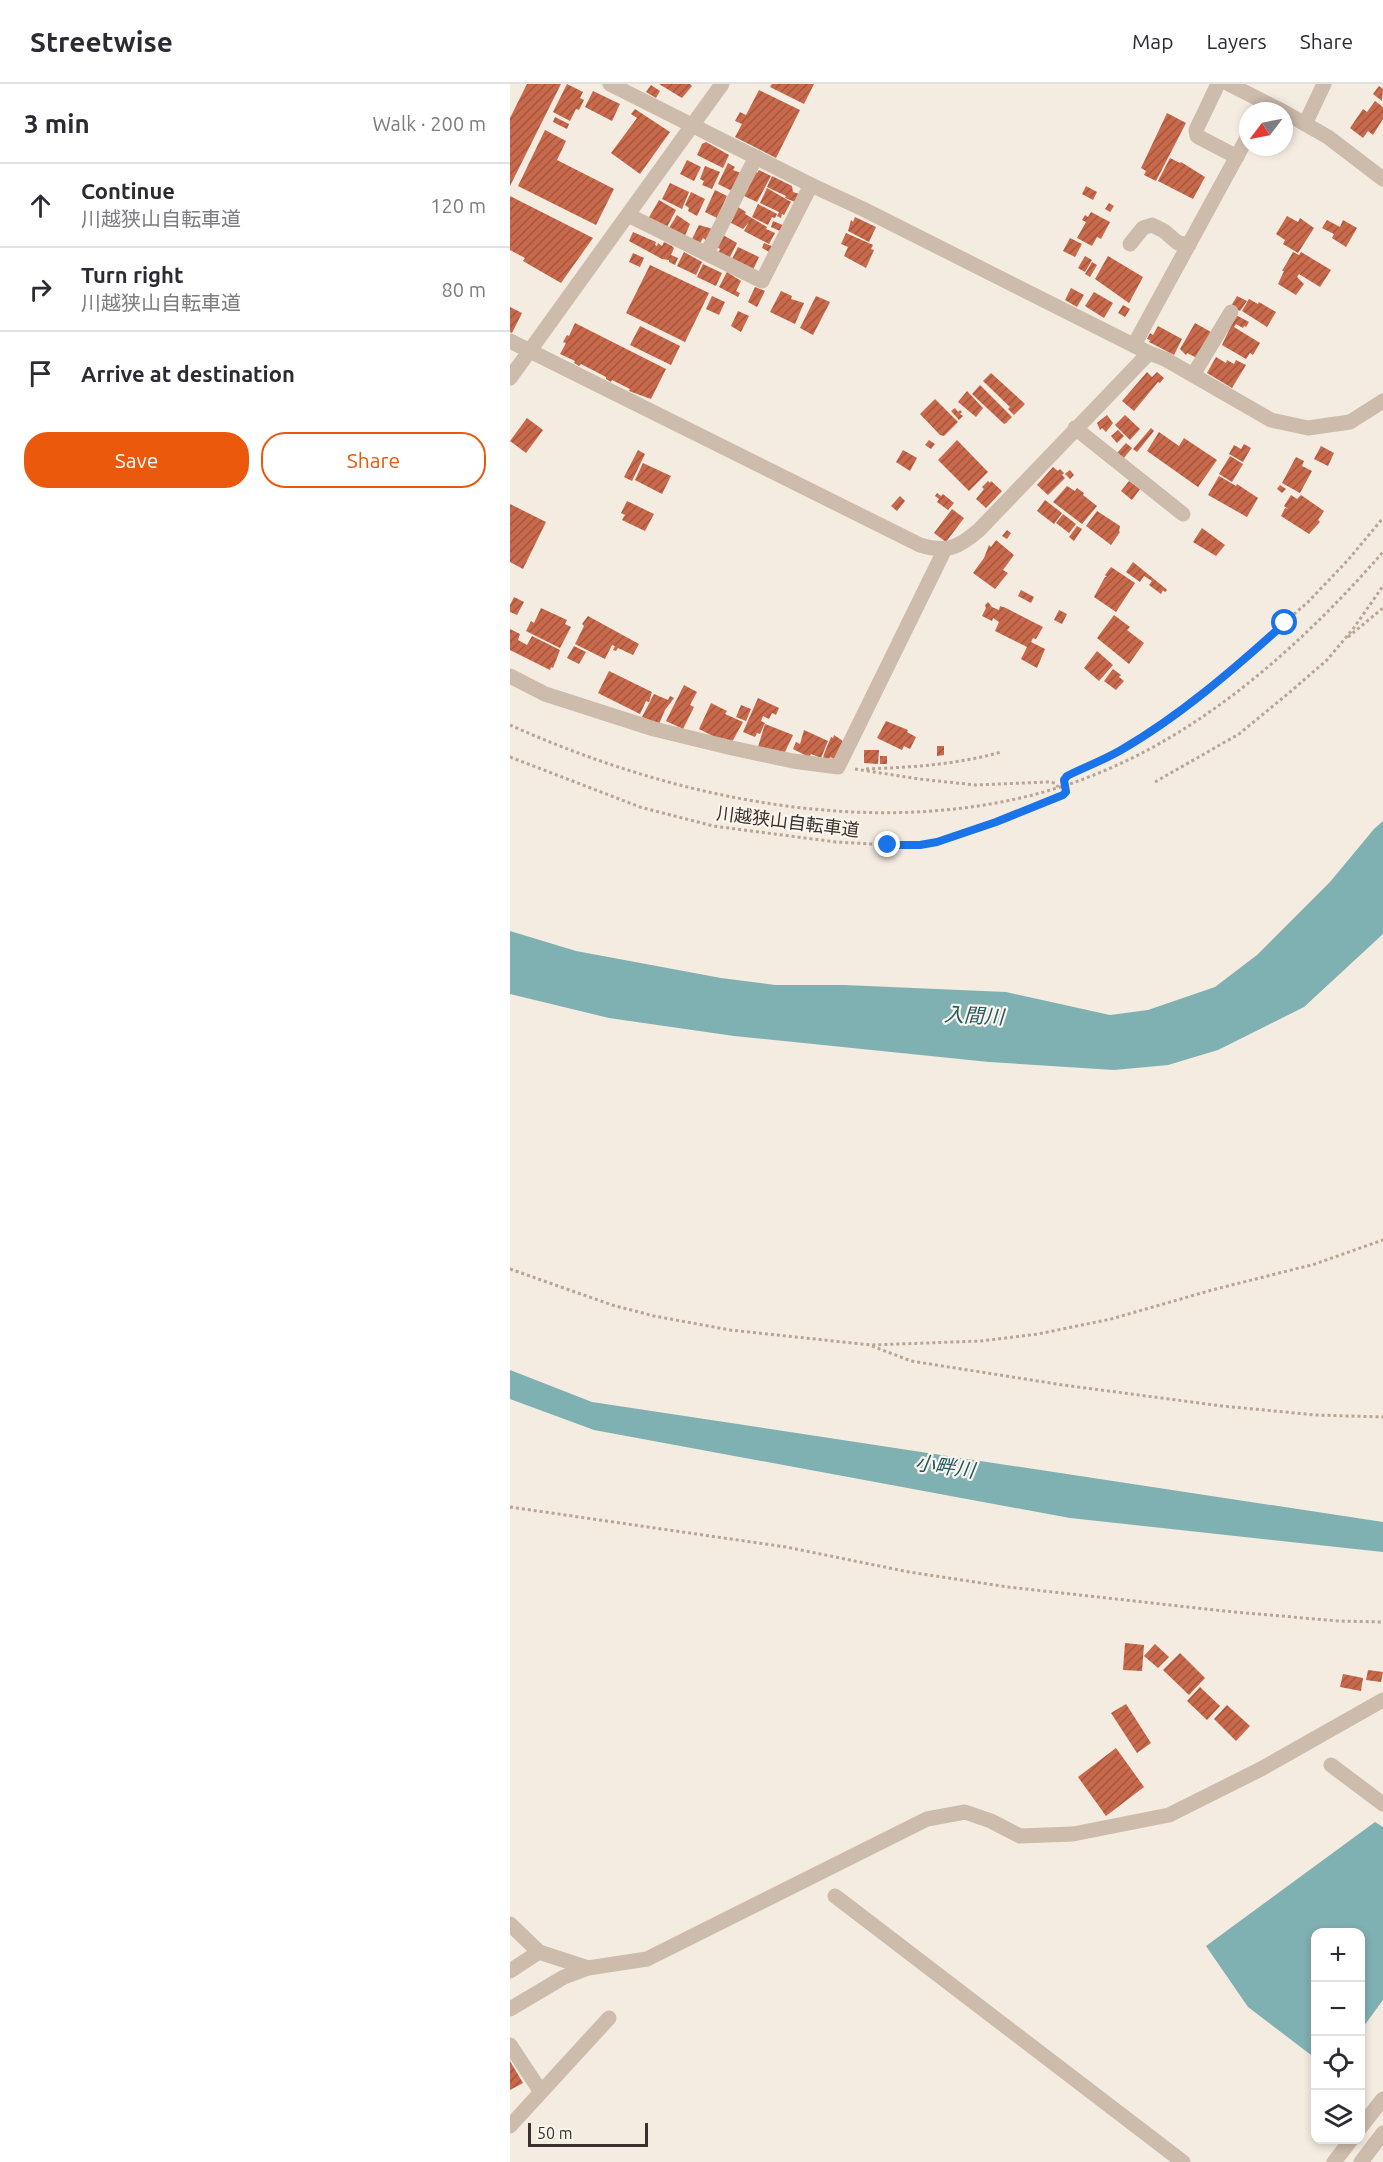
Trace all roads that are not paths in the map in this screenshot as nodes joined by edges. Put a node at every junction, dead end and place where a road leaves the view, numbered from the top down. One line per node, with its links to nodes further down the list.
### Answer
1 (610, 84): 9 (street)
2 (722, 84): 9 (street)
3 (1218, 84): 12 (street)
4 (1229, 84): 6 (street)
5 (1324, 84): 8 (street)
6 (1256, 102)
7 (1293, 117): 8 (street)
8 (1305, 124): 13 (street)
9 (692, 125): 11 (street); 15 (street)
10 (1239, 153): 12 (street)
11 (756, 157): 14 (street); 18 (street)
12 (1237, 157): 17 (street)
13 (1383, 179)
14 (811, 185): 18 (street); 21 (street)
15 (628, 215): 18 (street); 22 (street)
16 (1130, 244): 17 (street)
17 (1189, 245): 21 (street)
18 (707, 253)
19 (1231, 312): 24 (street)
20 (510, 341): 22 (street)
21 (1134, 345): 23 (street)
22 (529, 351): 25 (street); 29 (street)
23 (1149, 353): 24 (street); 27 (street)
24 (1193, 375): 26 (street)
25 (510, 378)
26 (1383, 401)
27 (1075, 428): 28 (street); 29 (street)
28 (1183, 514)
29 (945, 549): 30 (street)
30 (510, 676)
31 (1383, 1700): 37 (street)
32 (1331, 1765): 33 (street)
33 (1383, 1804)
34 (835, 1896): 48 (street)
35 (510, 1924): 36 (street)
36 (539, 1952): 37 (street); 38 (street)
37 (588, 1968): 39 (street)
38 (510, 1971)
39 (510, 2009)
40 (609, 2018): 42 (street)
41 (510, 2045): 42 (street)
42 (541, 2092): 45 (street)
43 (1383, 2099): 44 (street)
44 (1365, 2122)
45 (510, 2126)
46 (1383, 2133): 50 (street)
47 (1348, 2144): 49 (street)
48 (1183, 2162)
49 (1334, 2162)
50 (1361, 2162)

